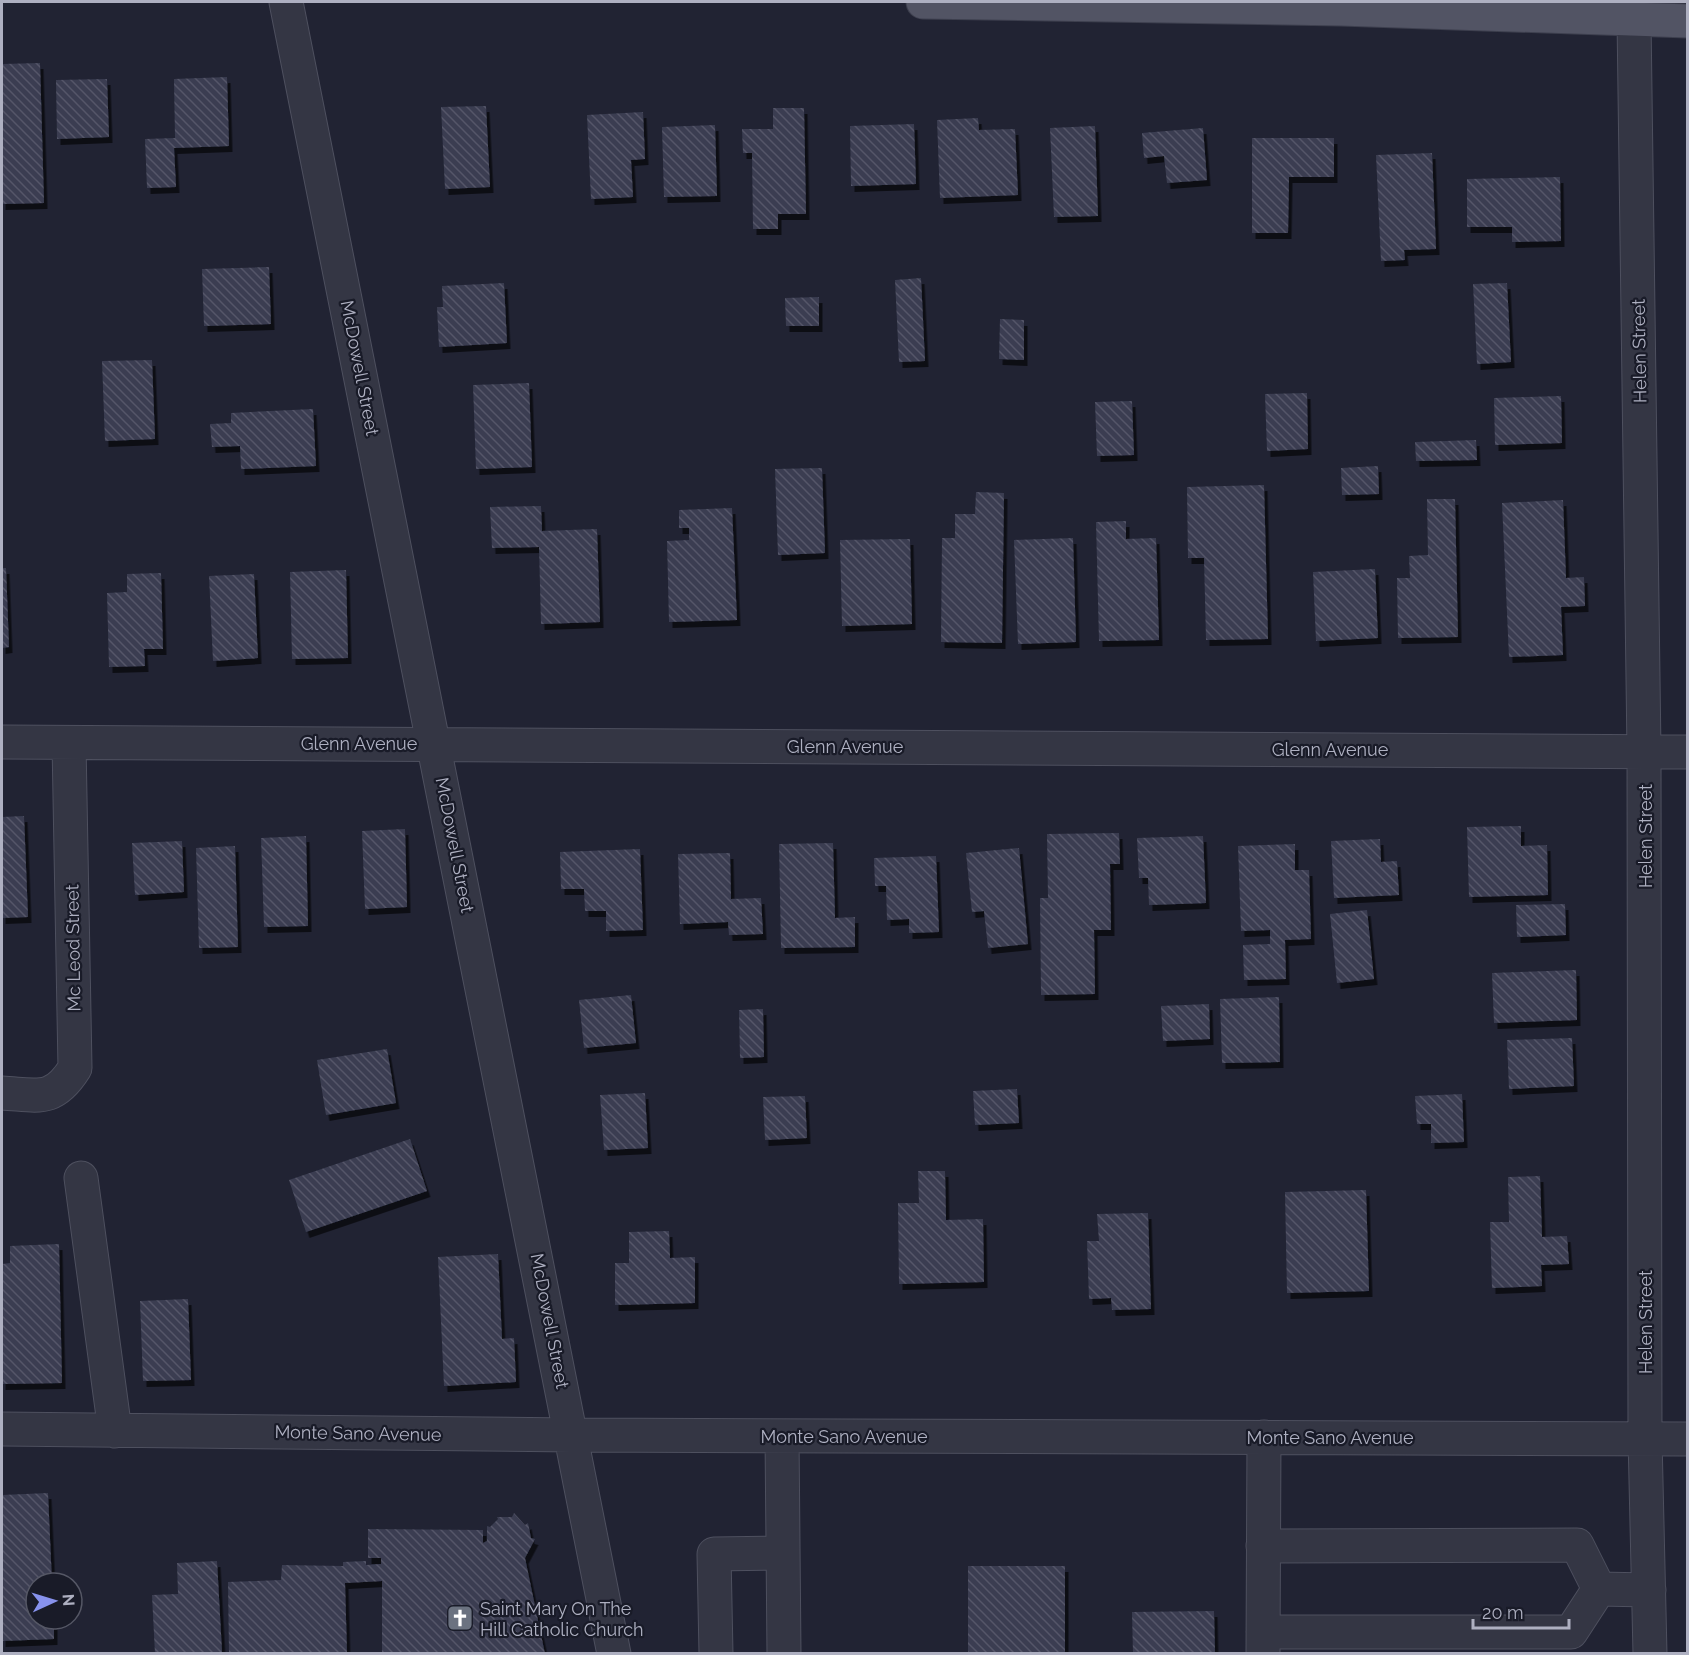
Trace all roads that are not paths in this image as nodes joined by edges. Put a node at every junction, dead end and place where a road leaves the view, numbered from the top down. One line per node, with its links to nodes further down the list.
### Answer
1 (286, 2): 8 (street, McDowell Street)
2 (923, 2): 3 (main road)
3 (1342, 5): 4 (main road)
4 (1634, 20): 5 (main road); 9 (street, Helen Street)
5 (1688, 21)
6 (2, 742): 7 (street, Glenn Avenue)
7 (69, 743): 8 (street, Glenn Avenue); 11 (street, Mc Leod Street)
8 (435, 743): 9 (street, Glenn Avenue); 15 (street, McDowell Street)
9 (1644, 751): 10 (street, Glenn Avenue); 18 (street, Helen Street)
10 (1688, 752)
11 (2, 1093)
12 (81, 1179): 14 (street)
13 (2, 1429): 14 (street, Monte Sano Avenue)
14 (115, 1431): 15 (street, Monte Sano Avenue)
15 (573, 1436): 16 (street, Monte Sano Avenue); 25 (street, McDowell Street)
16 (782, 1436): 17 (street, Monte Sano Avenue); 21 (street)
17 (1264, 1437): 18 (street, Monte Sano Avenue); 20 (street)
18 (1645, 1438): 19 (street, Monte Sano Avenue); 23 (street, Helen Street)
19 (1688, 1438)
20 (1263, 1546): 22 (street); 24 (street)
21 (783, 1553): 26 (street); 27 (street)
22 (1599, 1589): 23 (street); 24 (street)
23 (1649, 1590): 28 (street, Helen Street)
24 (1263, 1643)
25 (614, 1653)
26 (716, 1653)
27 (784, 1653)
28 (1650, 1653)

